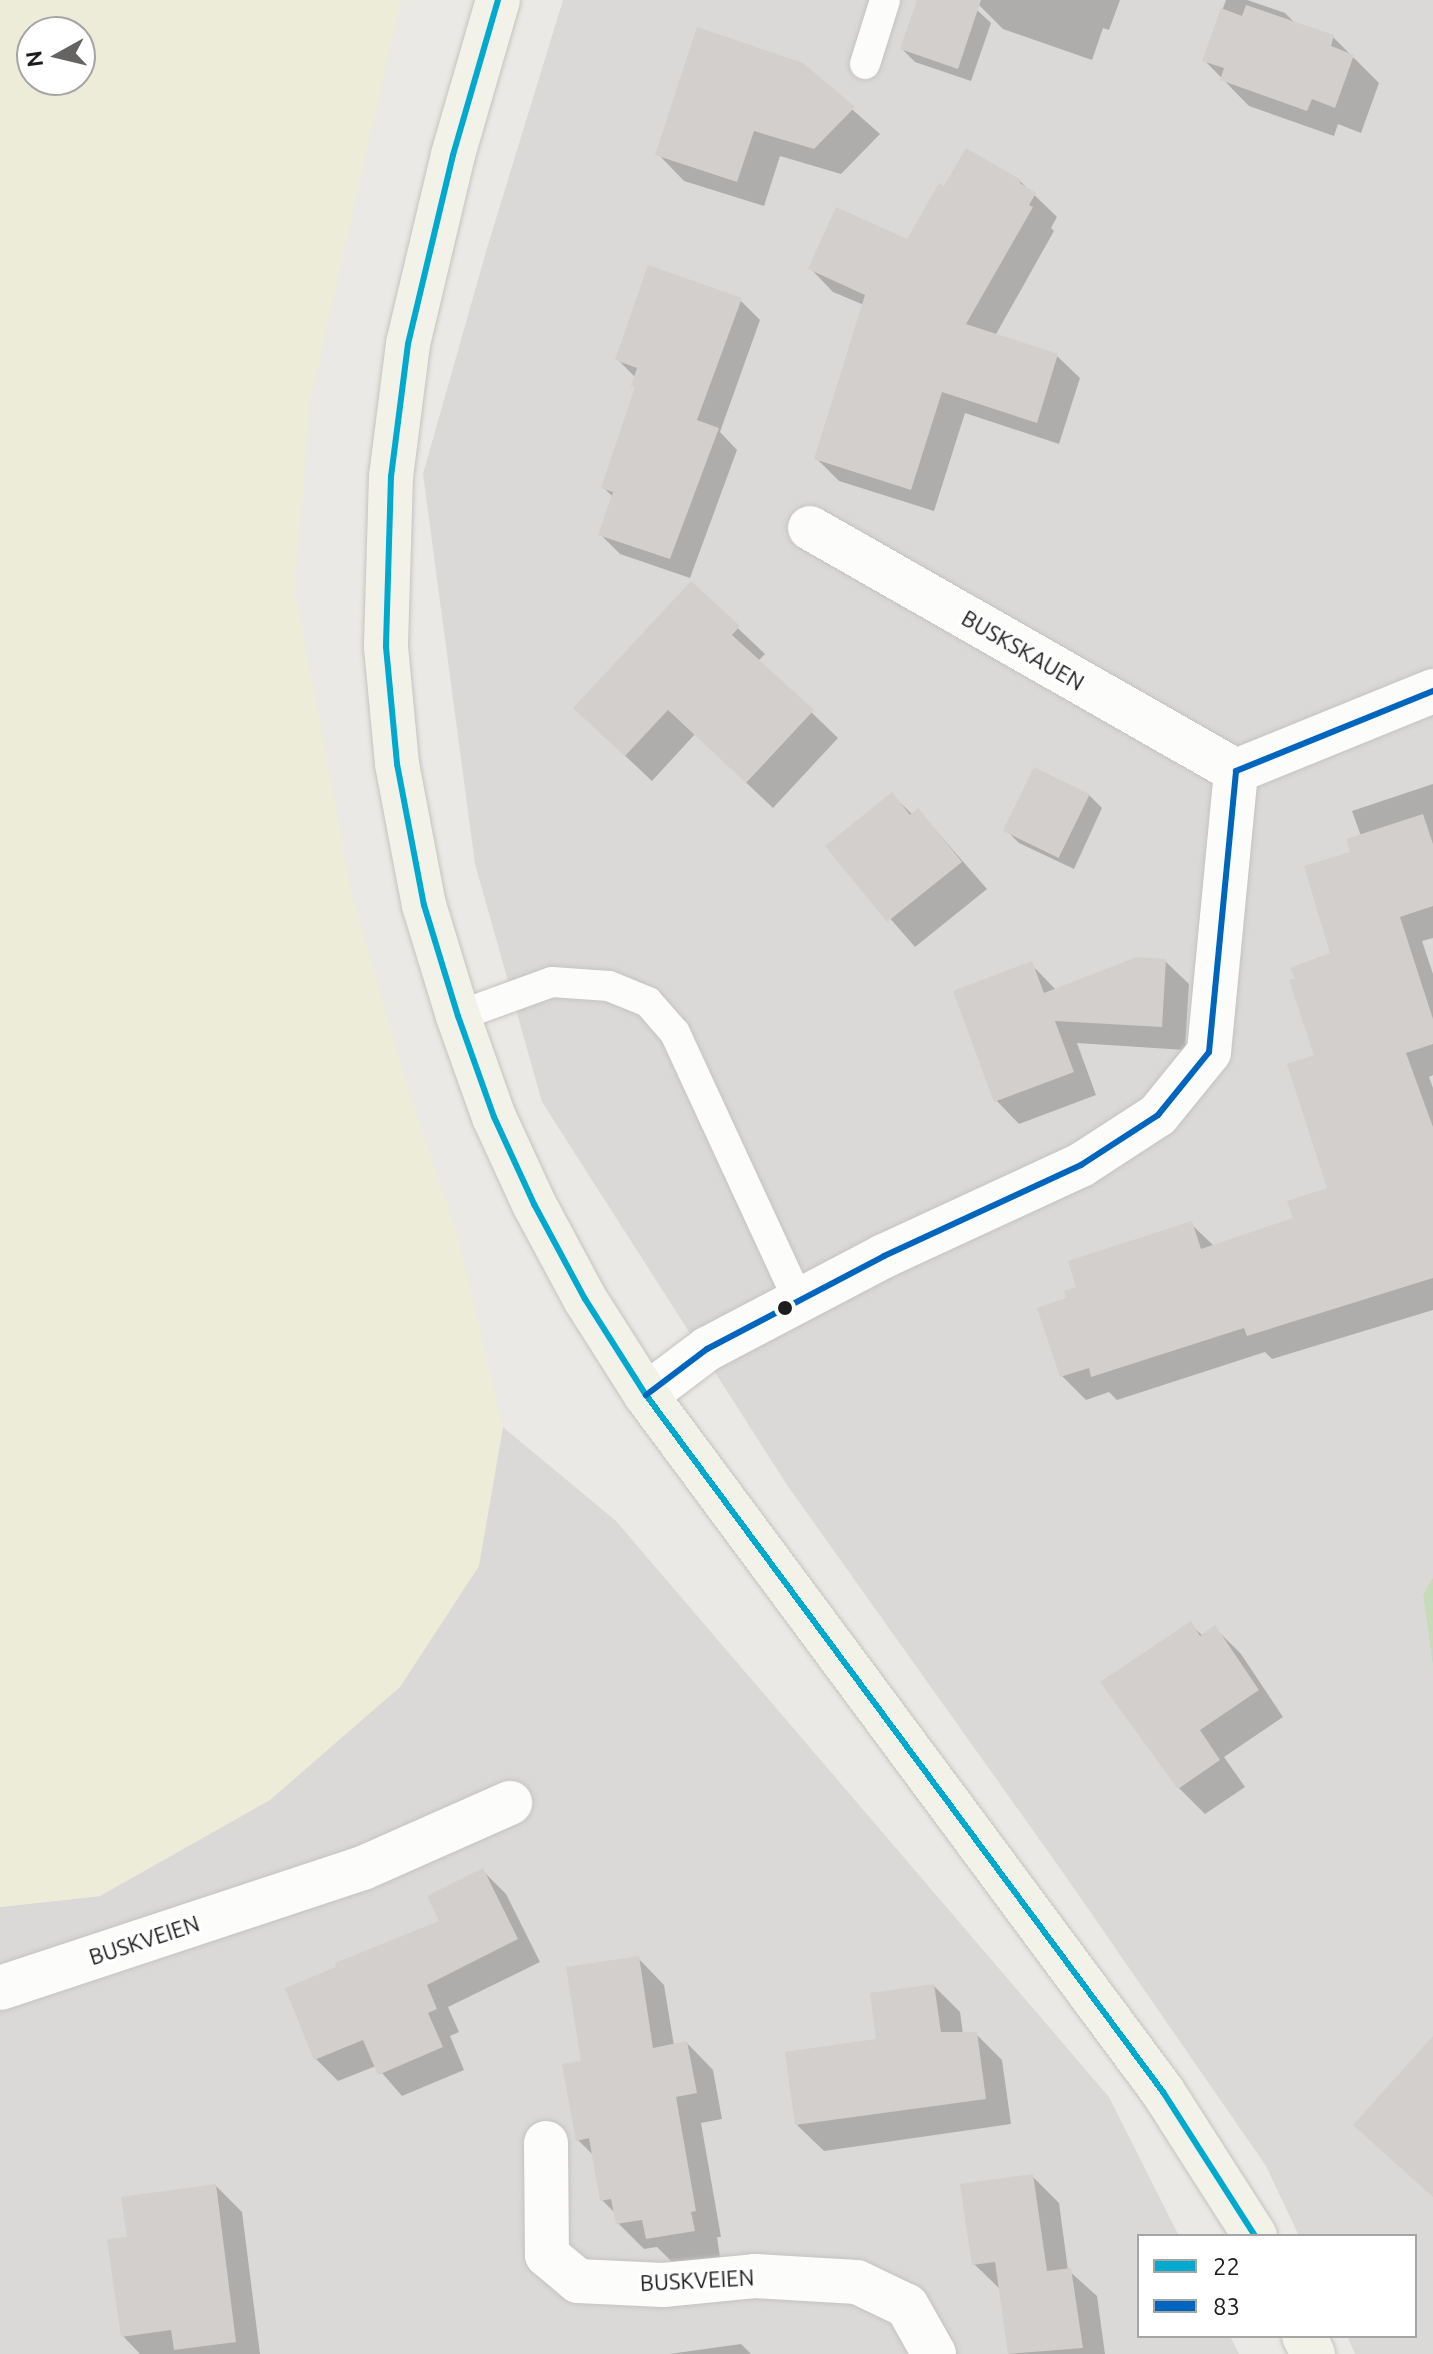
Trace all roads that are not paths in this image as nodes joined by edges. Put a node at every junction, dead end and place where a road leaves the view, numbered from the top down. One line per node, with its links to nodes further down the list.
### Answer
1 (498, 0): 7 (main road)
2 (885, 0): 3 (lane)
3 (865, 64)
4 (810, 528): 6 (street, BUSKSKAUEN)
5 (1433, 691): 6 (street)
6 (1236, 771): 8 (street)
7 (458, 1016): 8 (lane); 9 (main road)
8 (800, 1303): 9 (street)
9 (646, 1395): 13 (main road)
10 (510, 1803): 11 (street, BUSKVEIEN)
11 (0, 1988)
12 (546, 2143): 14 (street, BUSKVEIEN)
13 (1254, 2234)
14 (934, 2354)

